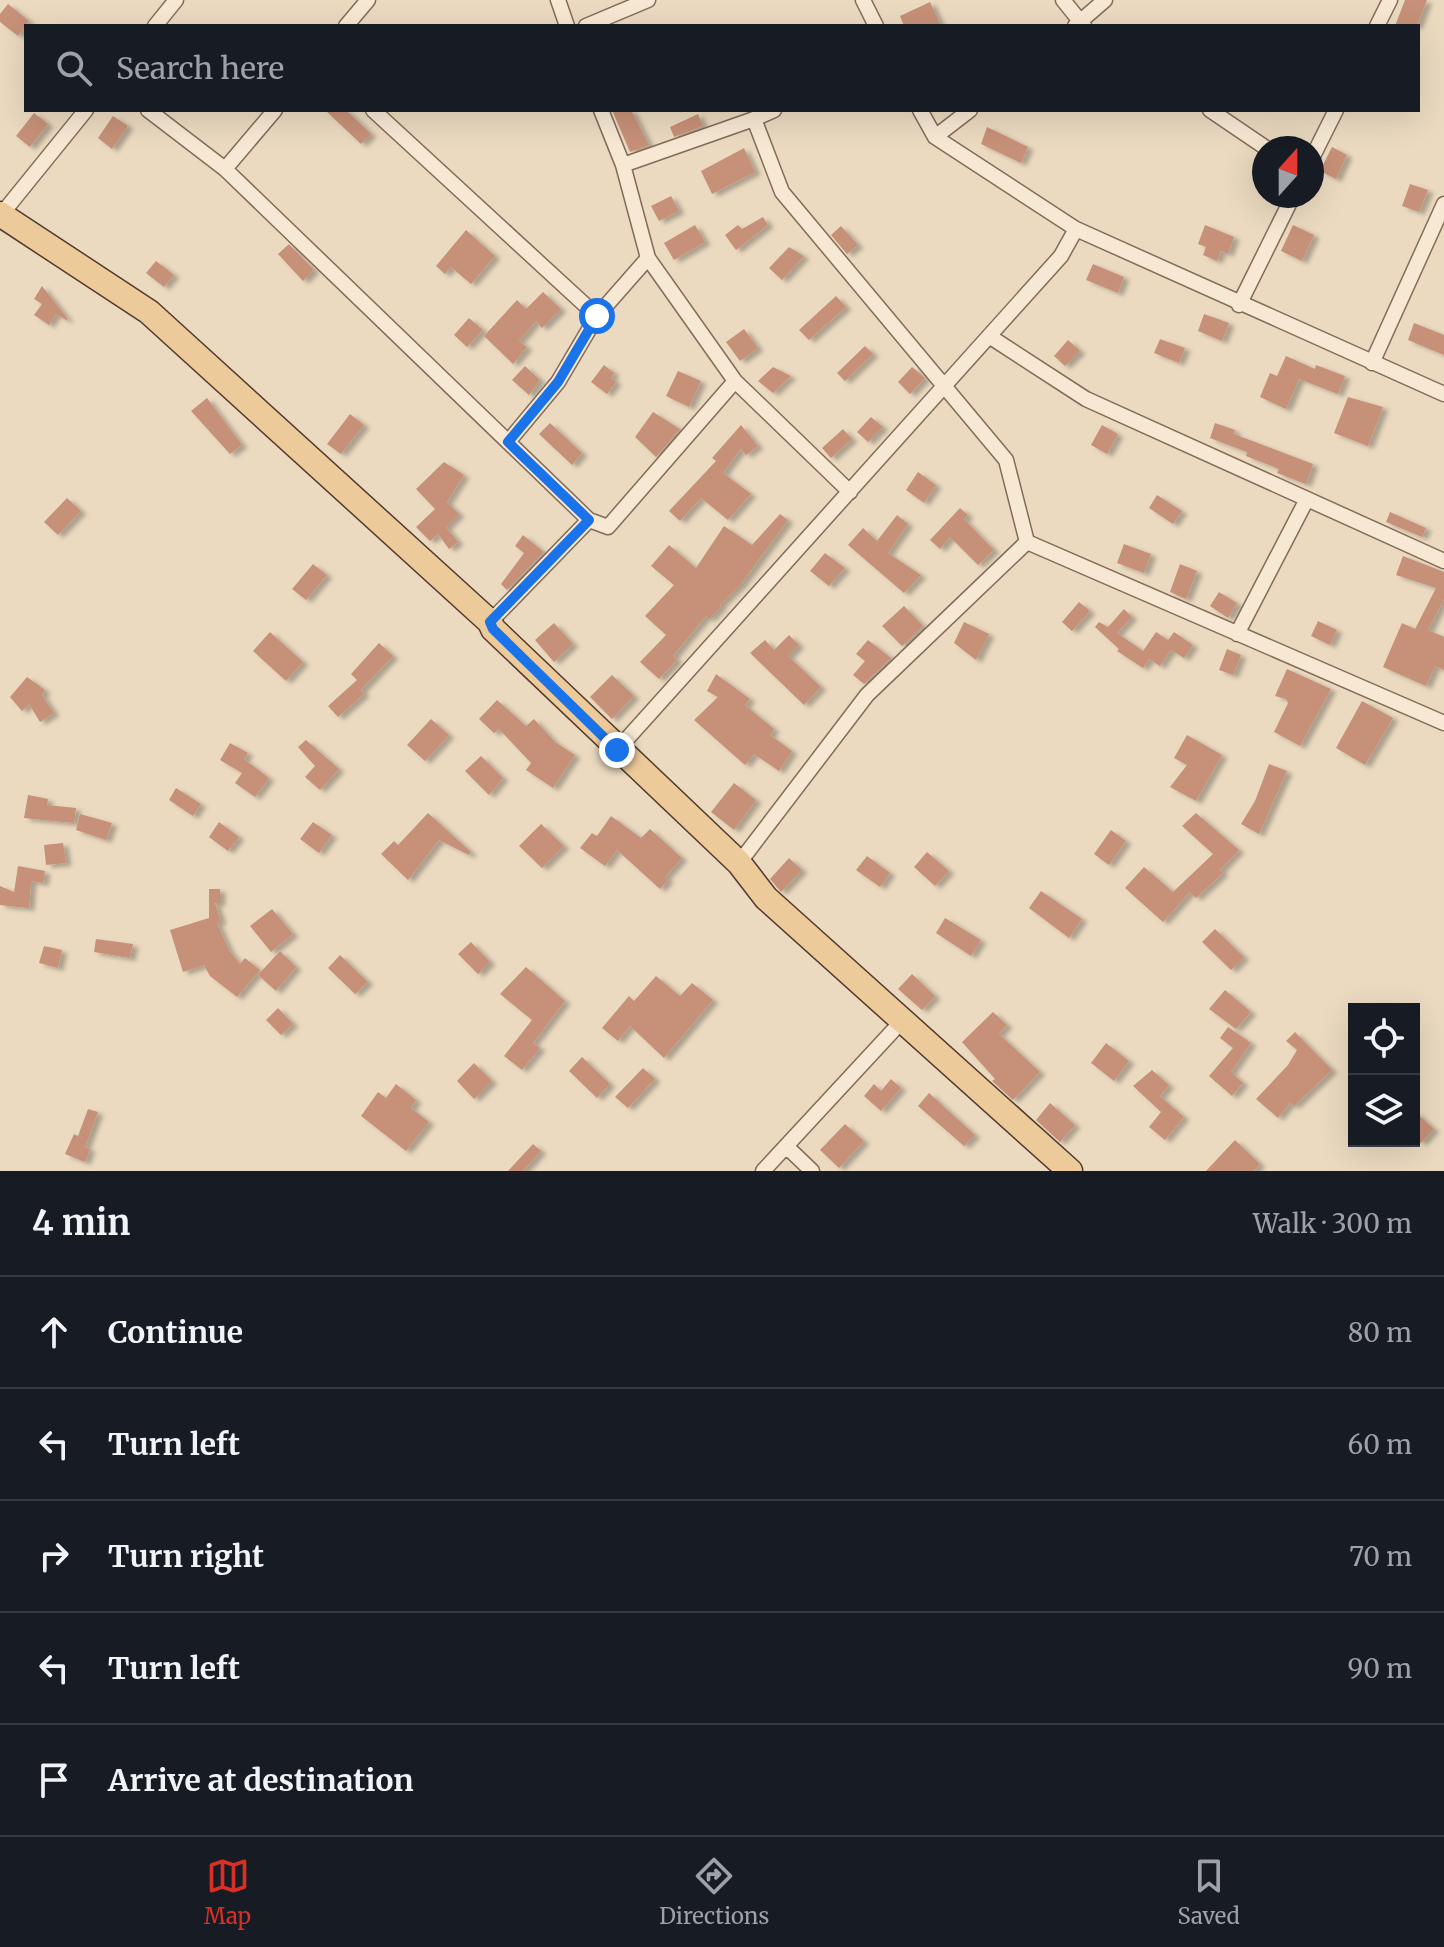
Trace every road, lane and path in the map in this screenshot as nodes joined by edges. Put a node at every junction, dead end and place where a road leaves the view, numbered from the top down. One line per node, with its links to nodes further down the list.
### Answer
1 (176, 0): 9 (street)
2 (368, 0): 10 (street)
3 (558, 0): 11 (street)
4 (648, 0): 12 (street)
5 (863, 0): 13 (street)
6 (1063, 0): 14 (street)
7 (1105, 0): 15 (street)
8 (1390, 0): 16 (street)
9 (157, 24)
10 (348, 24)
11 (566, 24)
12 (591, 24)
13 (875, 24)
14 (1078, 24)
15 (1080, 24)
16 (1378, 24)
17 (84, 112): 35 (street)
18 (151, 112): 32 (street)
19 (273, 112): 32 (street)
20 (375, 112): 39 (street)
21 (602, 112): 31 (street)
22 (770, 112): 27 (street)
23 (921, 112): 29 (street)
24 (967, 112): 29 (street)
25 (1213, 112): 30 (street)
26 (1335, 112): 28 (street)
27 (754, 119): 31 (street); 43 (street)
28 (1323, 136)
29 (935, 137): 36 (street)
30 (1252, 138)
31 (623, 165): 37 (street)
32 (225, 169): 45 (street)
33 (1444, 204): 41 (street)
34 (1287, 208): 38 (street)
35 (1, 214): 51 (main road)
36 (1076, 229): 38 (street); 40 (street)
37 (648, 258): 39 (street); 42 (street)
38 (1239, 305): 41 (street)
39 (597, 316): 45 (street)
40 (989, 336): 43 (street); 47 (street)
41 (1372, 363): 44 (street)
42 (735, 381): 46 (street); 48 (street)
43 (944, 387): 46 (street); 49 (street)
44 (1444, 394)
45 (508, 442): 48 (street)
46 (850, 492): 54 (street)
47 (1307, 499): 50 (street); 52 (street)
48 (589, 520): 51 (street)
49 (1027, 542): 52 (street); 55 (street)
50 (1444, 561)
51 (490, 622): 54 (main road)
52 (1237, 634): 53 (street)
53 (1444, 723)
54 (617, 750): 55 (main road)
55 (739, 863): 56 (main road)
56 (902, 1021): 57 (street); 60 (main road)
57 (786, 1146): 58 (street); 59 (street)
58 (763, 1171)
59 (812, 1171)
60 (1070, 1171)

